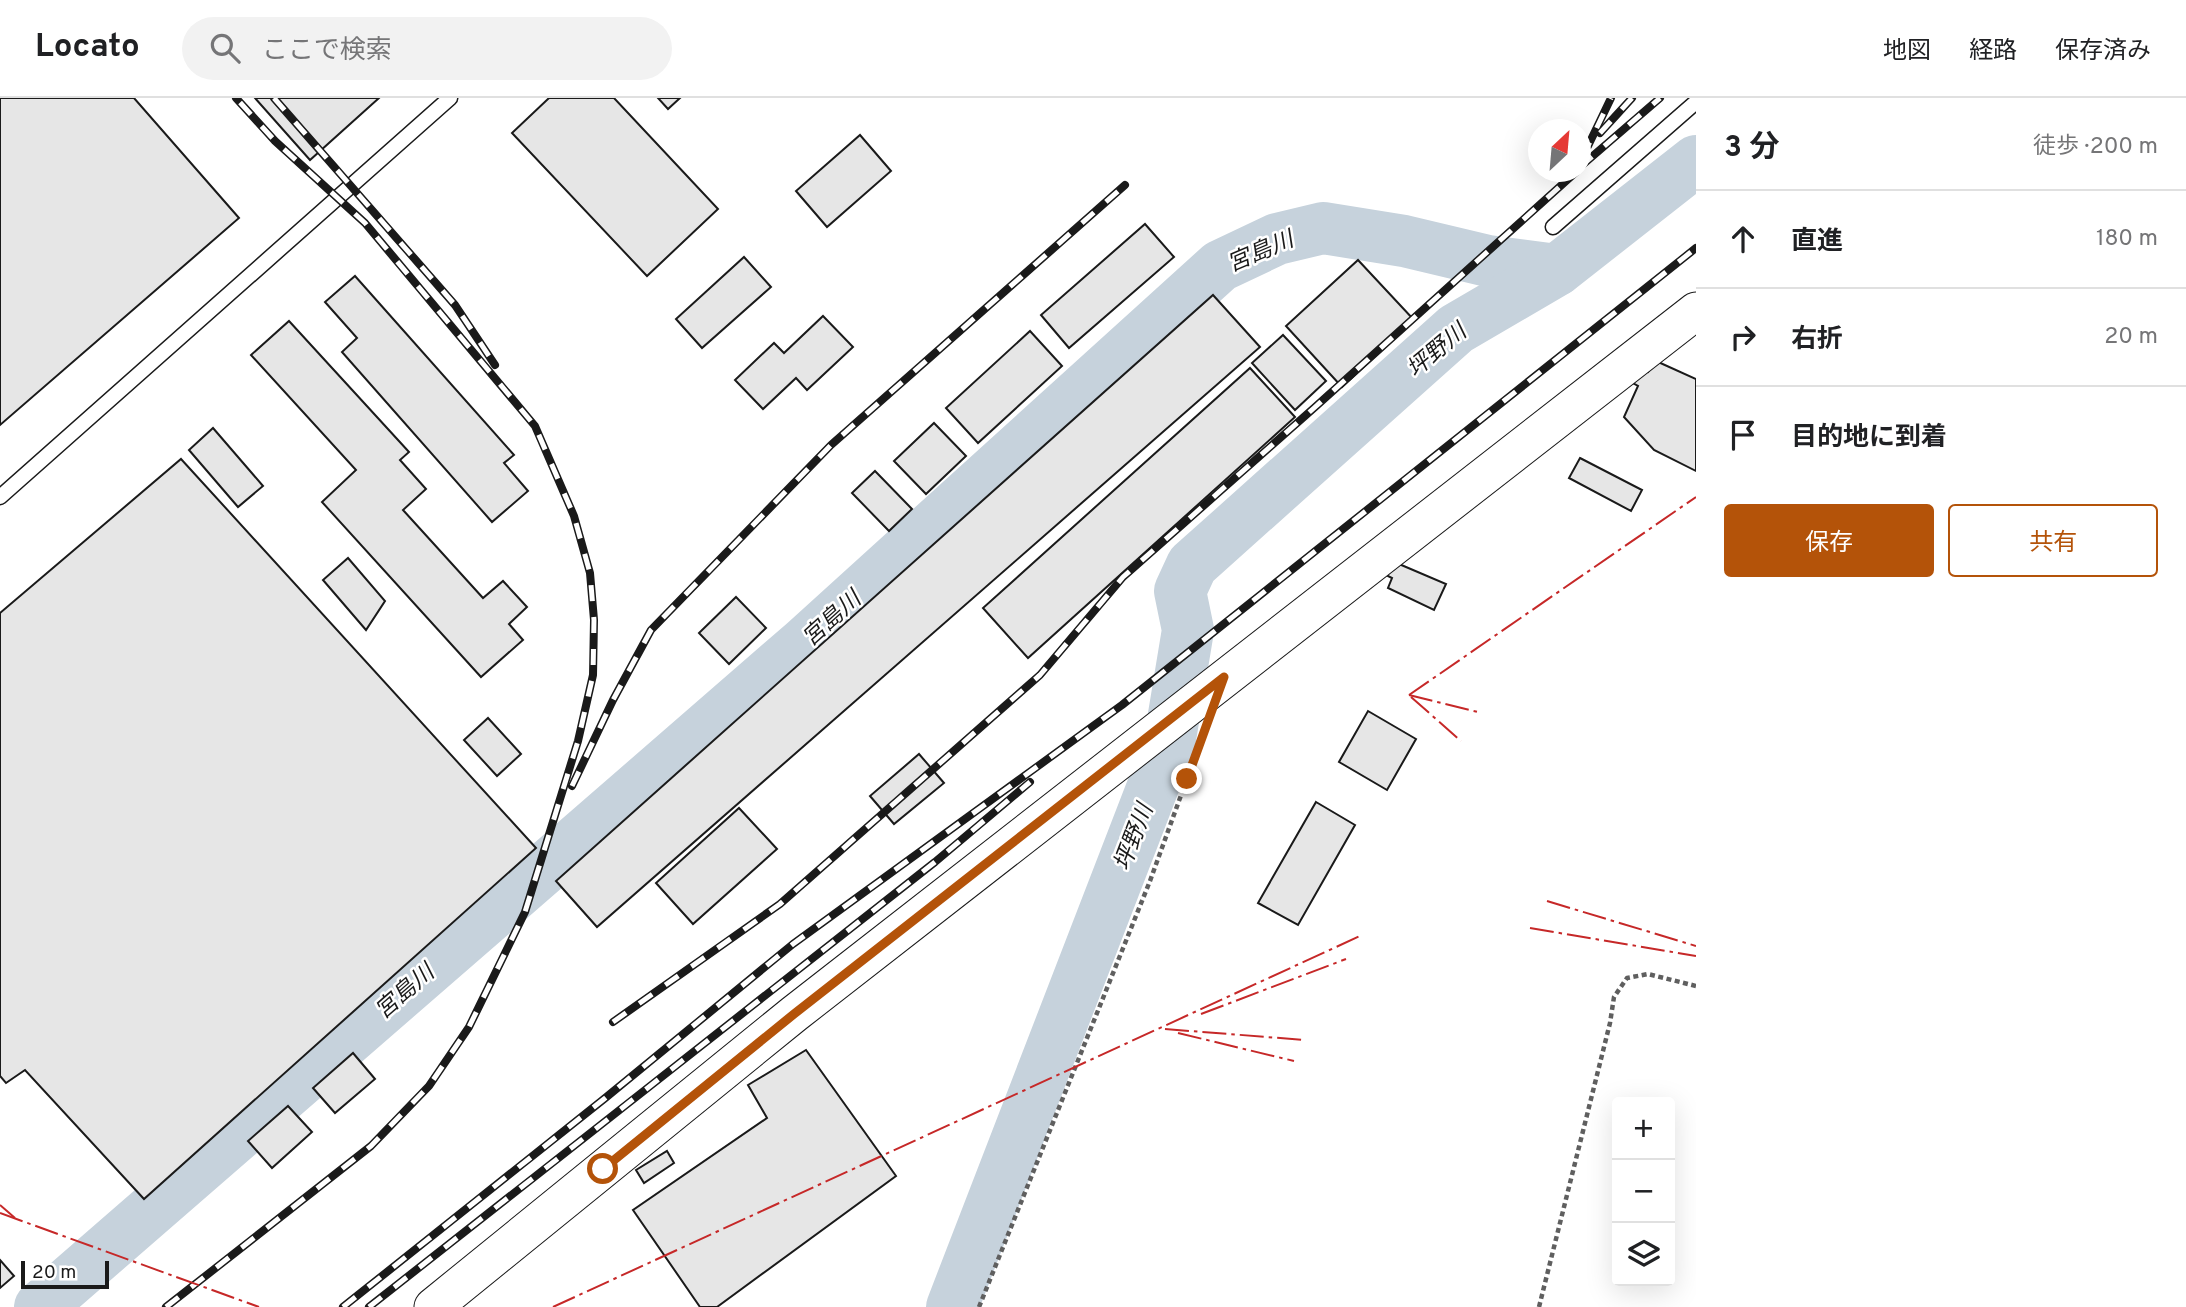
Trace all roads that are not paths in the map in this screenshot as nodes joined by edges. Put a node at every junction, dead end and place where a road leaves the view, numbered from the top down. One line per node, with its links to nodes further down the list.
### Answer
1 (450, 98): 5 (lane)
2 (1696, 102): 3 (lane)
3 (1553, 227)
4 (1696, 311): 6 (street)
5 (0, 497)
6 (433, 1307)

